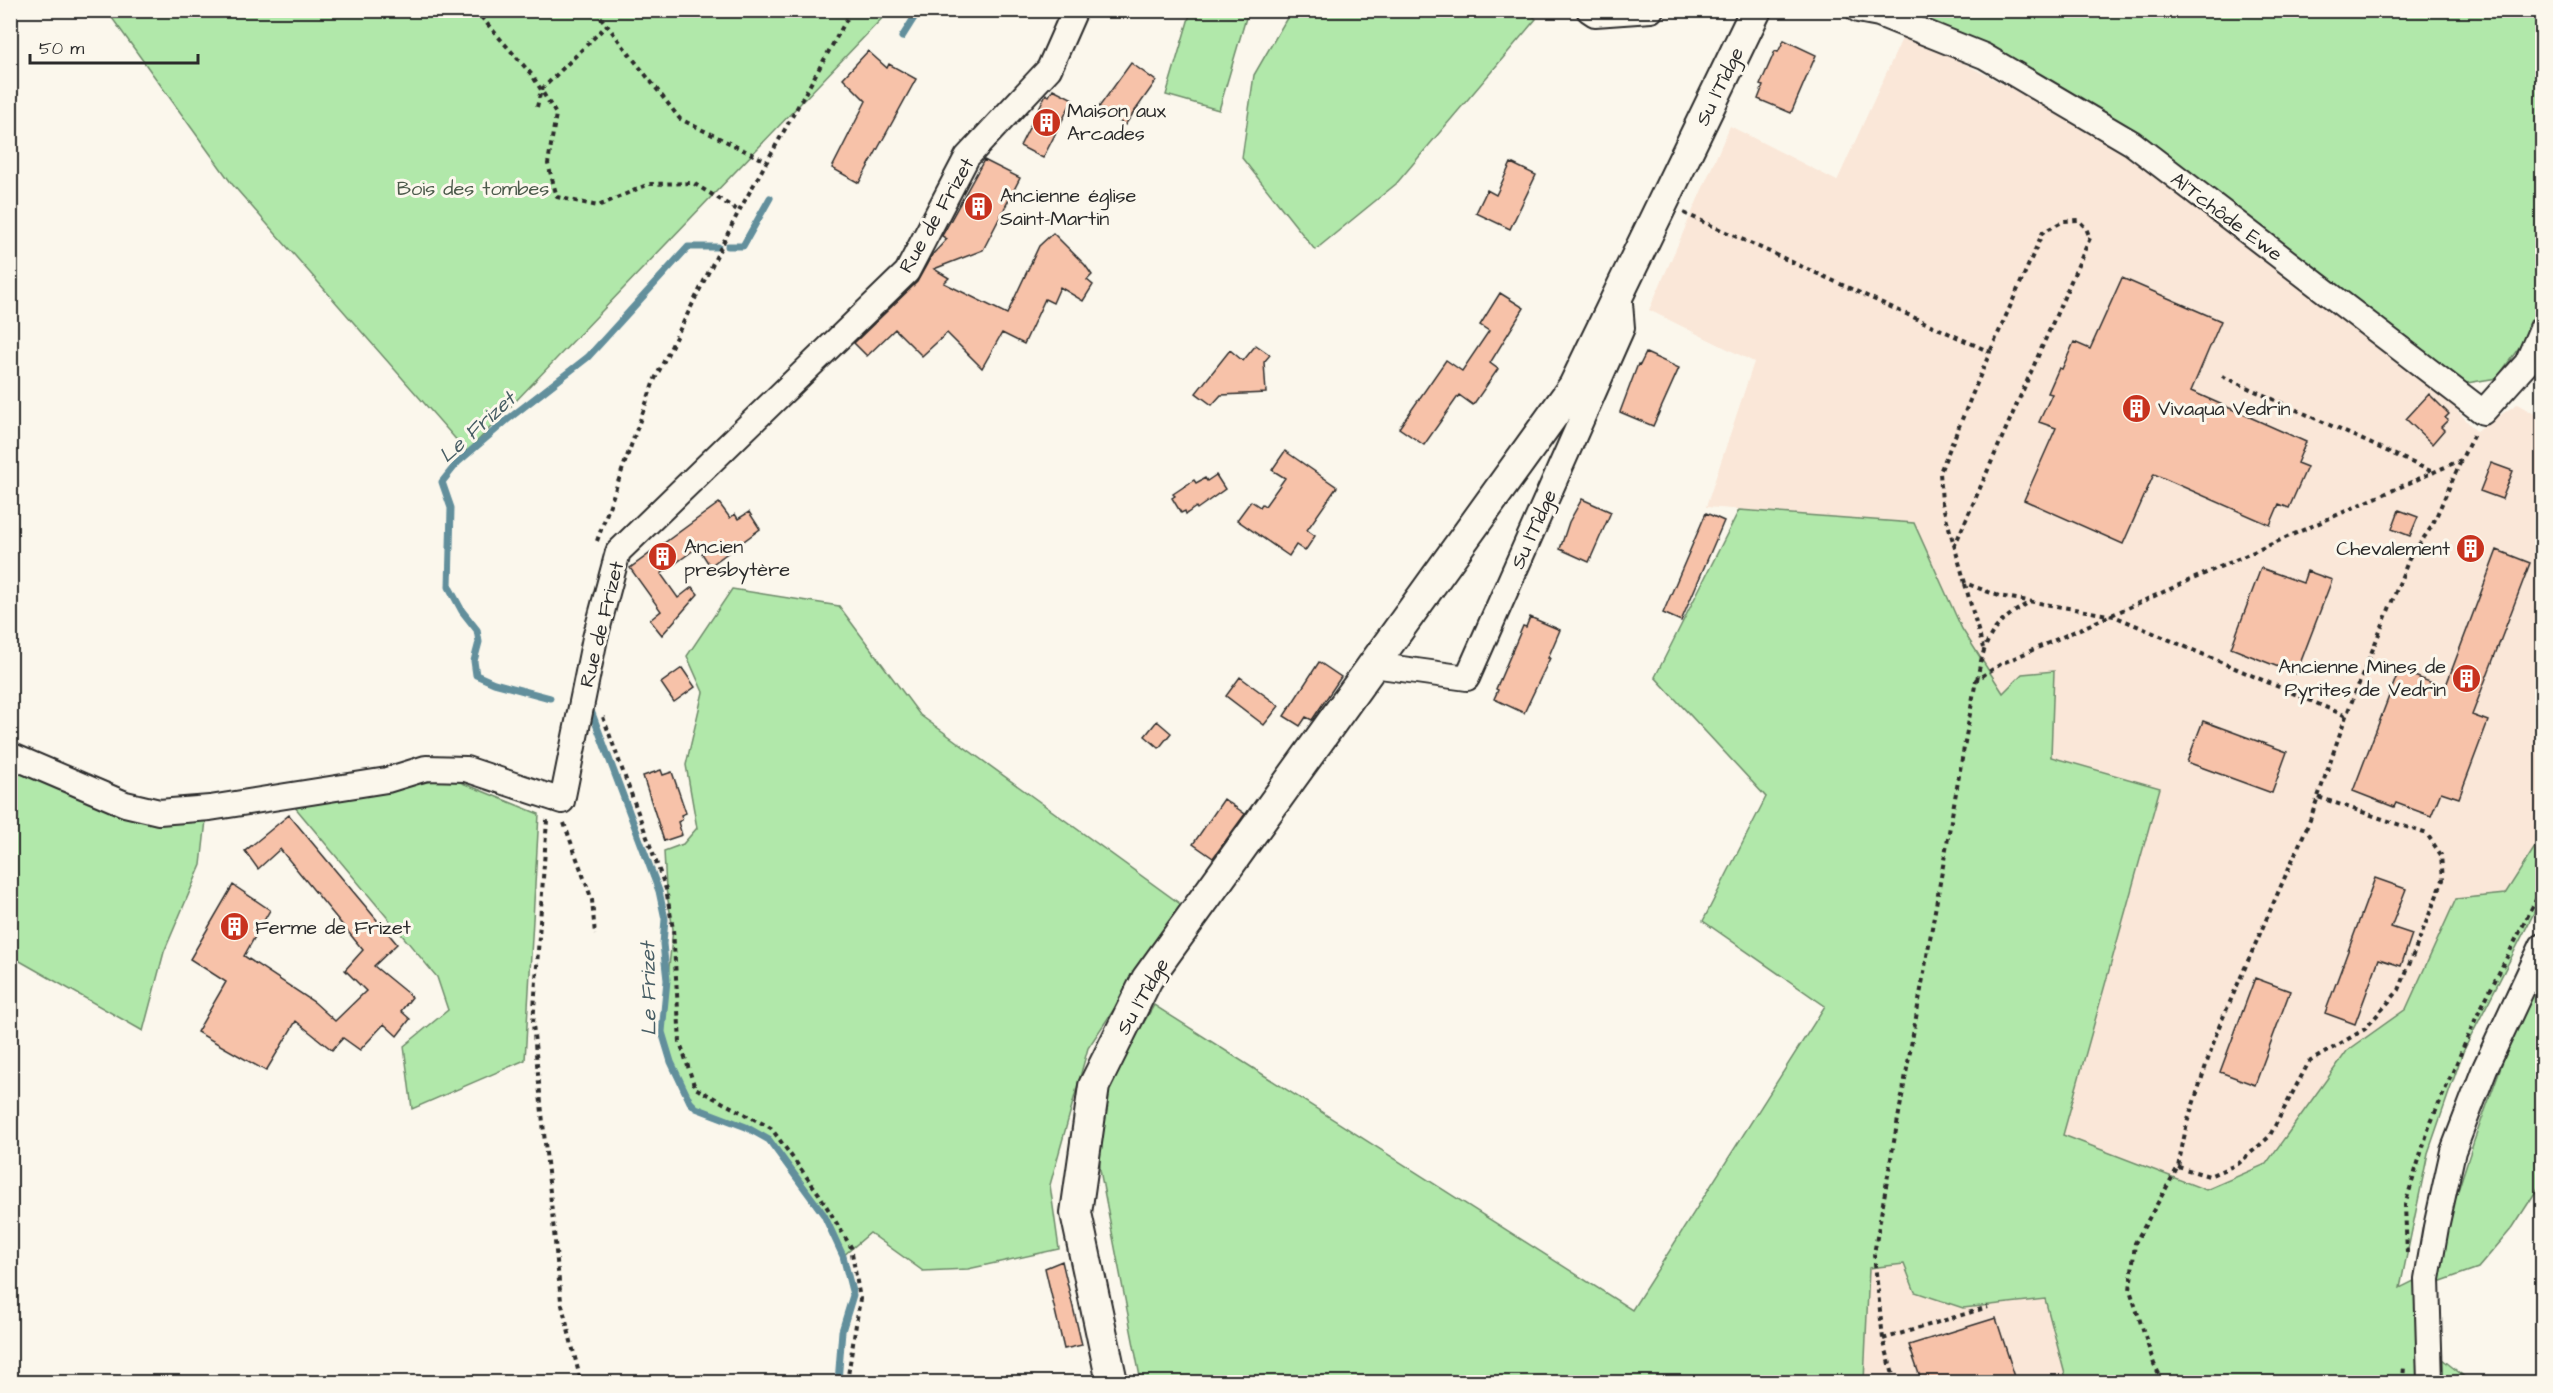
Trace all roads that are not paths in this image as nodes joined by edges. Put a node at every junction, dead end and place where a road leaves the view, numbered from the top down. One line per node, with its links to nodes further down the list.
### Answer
1 (1075, 10): 9 (street, Rue de Frizet)
2 (1588, 10): 3 (street)
3 (1651, 10)
4 (1756, 10): 6 (street, Su l'Tîdge)
5 (1858, 10): 7 (street, Al'Tchôde Ewe)
6 (1619, 291): 8 (street, Su l'Tîdge); 8 (street, Su l'Tîdge)
7 (2542, 328)
8 (1373, 665): 11 (street, Su l'Tîdge)
9 (10, 755)
10 (2542, 946): 12 (street)
11 (1112, 1383)
12 (2430, 1383)

